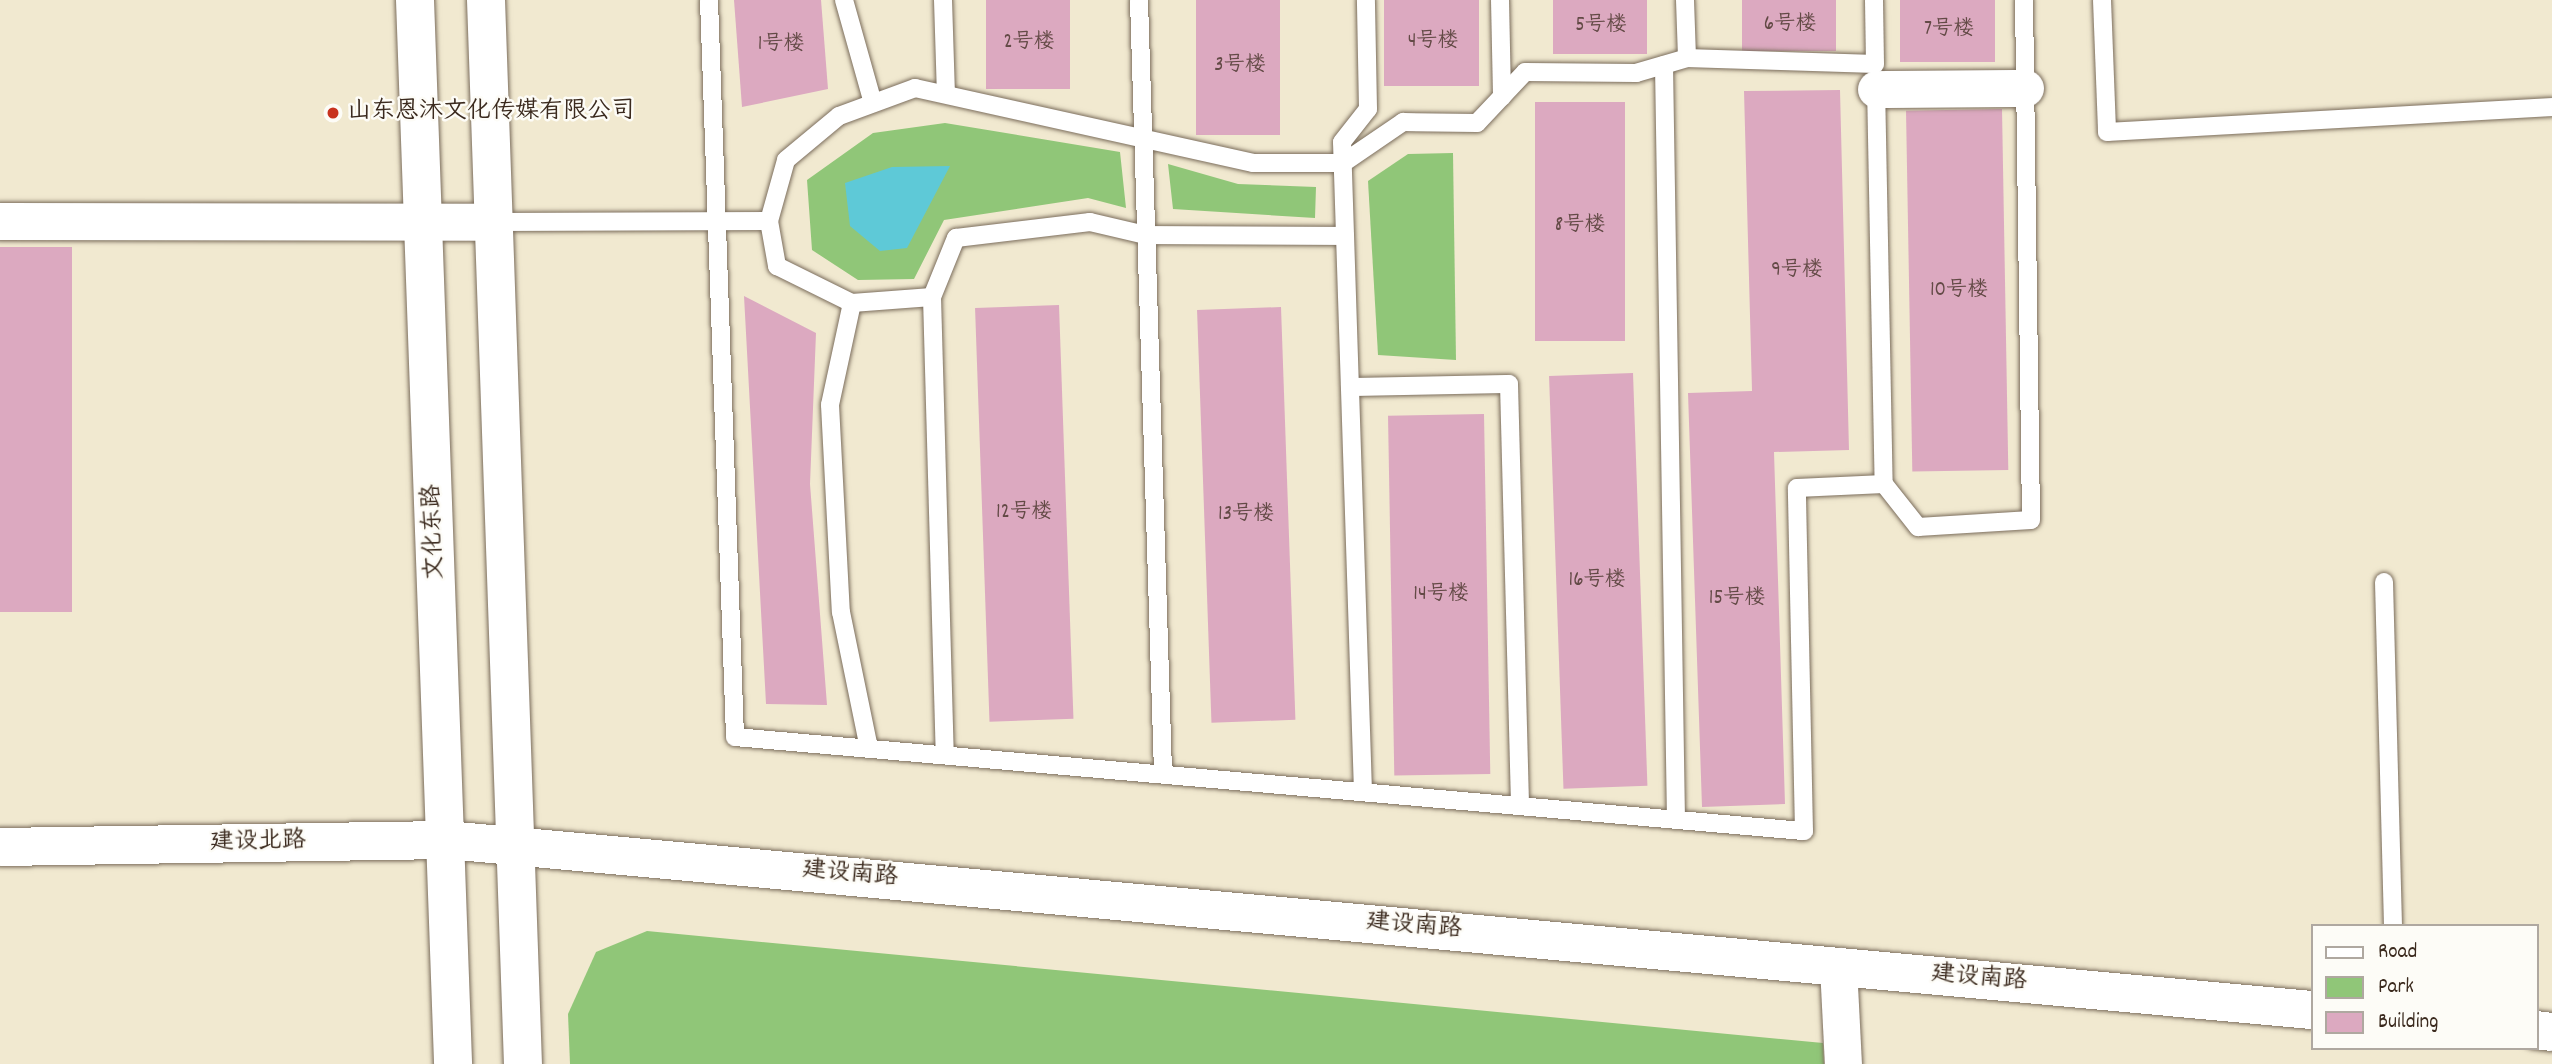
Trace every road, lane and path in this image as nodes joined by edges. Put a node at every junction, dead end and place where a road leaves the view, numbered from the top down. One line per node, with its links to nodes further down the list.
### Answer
1 (415, 0): 23 (main road, 文化东路)
2 (486, 0): 26 (main road)
3 (709, 0): 27 (lane)
4 (844, 0): 19 (lane)
5 (943, 0): 17 (lane)
6 (1139, 0): 21 (lane)
7 (1366, 0): 22 (lane)
8 (1500, 0): 18 (lane)
9 (1685, 0): 13 (lane)
10 (1874, 0): 15 (lane)
11 (2024, 0): 16 (lane)
12 (2102, 0): 20 (lane)
13 (1687, 58): 14 (lane); 15 (lane)
14 (1664, 65): 18 (lane); 40 (lane)
15 (1876, 77): 16 (street); 33 (lane)
16 (2025, 89): 33 (lane)
17 (946, 93): 19 (lane); 21 (lane)
18 (1502, 97): 22 (lane)
19 (873, 103): 25 (lane)
20 (2552, 107)
21 (1144, 135): 22 (lane); 28 (lane)
22 (1343, 163): 29 (lane)
23 (423, 220): 24 (street); 26 (street); 41 (main road, 文化东路)
24 (0, 221)
25 (769, 221): 27 (lane); 31 (lane)
26 (494, 222): 27 (lane); 42 (main road)
27 (716, 226): 35 (lane)
28 (1146, 235): 29 (lane); 30 (lane); 37 (lane)
29 (1345, 236): 32 (lane)
30 (932, 297): 31 (lane); 36 (lane)
31 (852, 303): 35 (lane)
32 (1350, 387): 38 (lane); 39 (lane)
33 (1884, 484): 40 (lane)
34 (2385, 582): 44 (lane)
35 (869, 748): 36 (lane)
36 (945, 755): 37 (lane)
37 (1163, 774): 38 (lane)
38 (1363, 792): 39 (lane)
39 (1520, 806): 40 (lane)
40 (1676, 820)
41 (447, 840): 42 (main road, 建设北路); 43 (main road, 建设北路); 47 (main road, 文化东路)
42 (517, 845): 45 (main road, 建设南路); 48 (main road)
43 (0, 847)
44 (2393, 924)
45 (1838, 966): 46 (main road, 建设南路); 49 (street)
46 (2310, 1010)
47 (453, 1064)
48 (523, 1064)
49 (1843, 1064)

